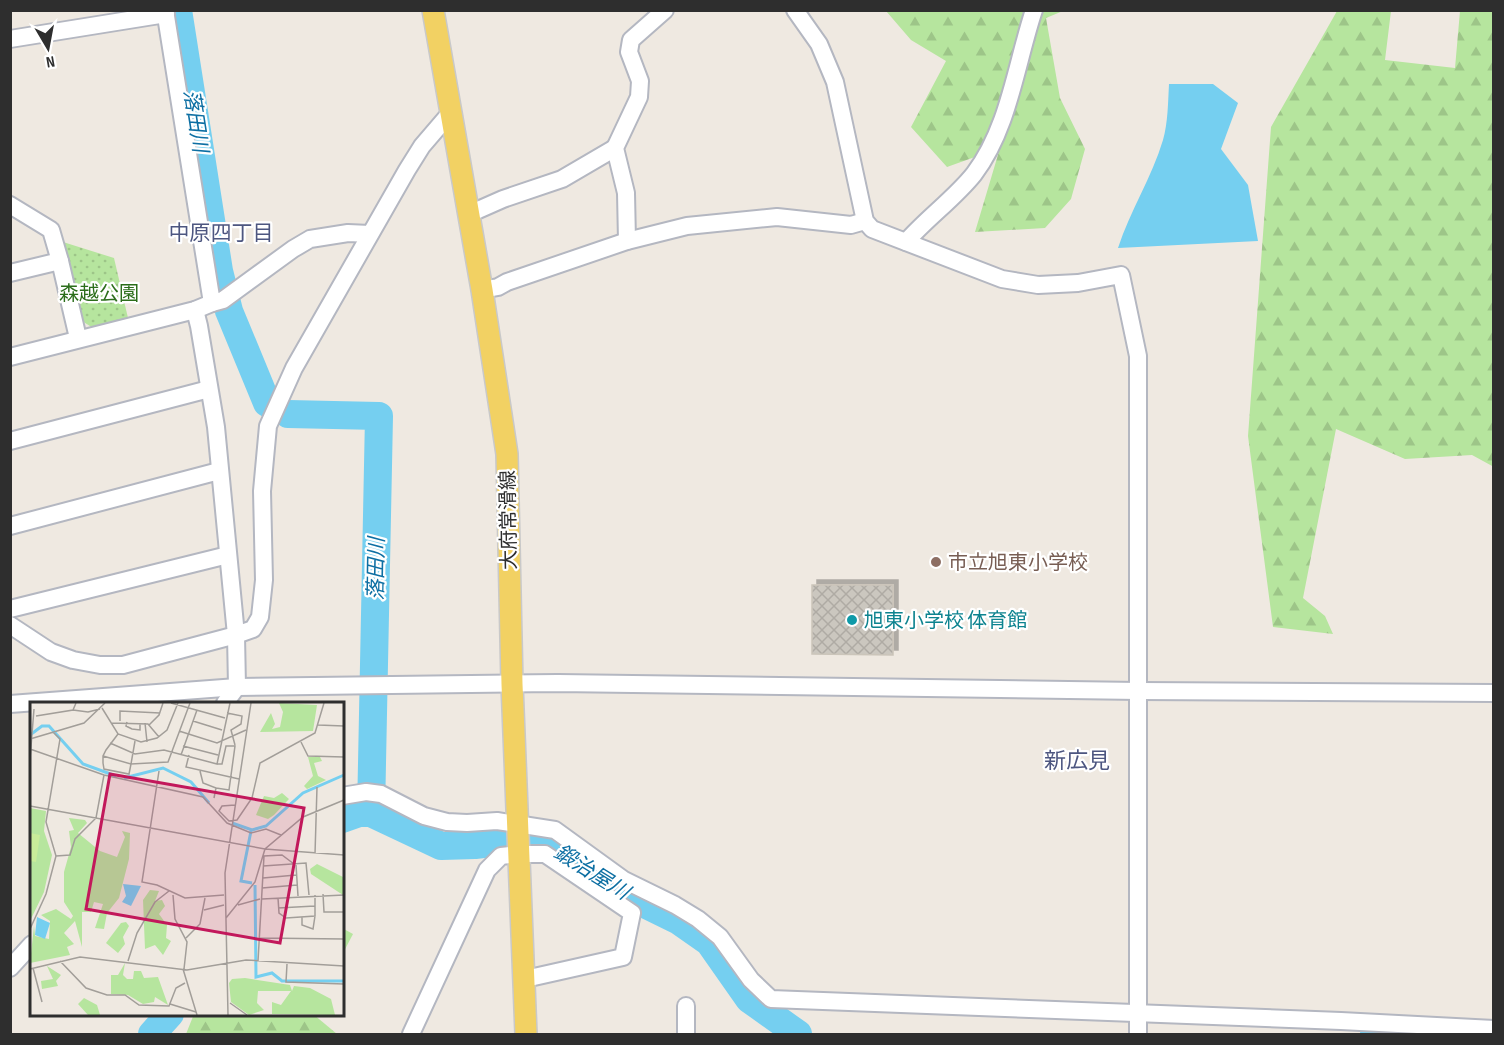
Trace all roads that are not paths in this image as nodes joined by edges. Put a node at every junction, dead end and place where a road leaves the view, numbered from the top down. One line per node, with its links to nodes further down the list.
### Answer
1 (433, 10): 7 (main road, 大府常滑線)
2 (665, 10): 8 (street)
3 (795, 10): 11 (street)
4 (1034, 10): 14 (street)
5 (166, 12): 6 (street); 18 (street)
6 (10, 39)
7 (452, 111): 10 (main road, 大府常滑線); 12 (street)
8 (615, 148): 10 (street); 13 (street)
9 (10, 205): 15 (street)
10 (469, 214): 17 (main road, 大府常滑線)
11 (865, 220): 13 (street); 14 (street)
12 (370, 234): 18 (street); 29 (street)
13 (627, 241): 17 (street)
14 (906, 242): 32 (street)
15 (60, 261): 16 (street); 20 (street)
16 (10, 273)
17 (482, 290): 30 (main road, 大府常滑線)
18 (212, 303): 19 (street)
19 (195, 310): 20 (street); 22 (street)
20 (78, 338): 21 (street)
21 (10, 357)
22 (209, 389): 23 (street); 24 (street)
23 (10, 441)
24 (219, 471): 25 (street); 26 (street)
25 (10, 526)
26 (228, 555): 27 (street); 29 (street)
27 (10, 609)
28 (10, 625): 29 (street)
29 (236, 635): 31 (street)
30 (512, 684): 31 (street); 32 (street); 39 (main road, 大府常滑線)
31 (237, 687): 34 (street); 35 (street)
32 (1139, 691): 33 (street); 44 (street)
33 (1494, 693)
34 (37, 702)
35 (226, 702)
36 (30, 703): 37 (street)
37 (10, 704)
38 (344, 796): 39 (street)
39 (518, 840): 42 (main road, 大府常滑線); 42 (street); 44 (street); 46 (street)
40 (30, 946): 41 (street)
41 (10, 968)
42 (525, 979): 47 (main road, 大府常滑線)
43 (686, 1006): 48 (street)
44 (1138, 1014): 45 (street); 49 (street)
45 (1494, 1029)
46 (411, 1035)
47 (526, 1035)
48 (686, 1035)
49 (1138, 1035)

